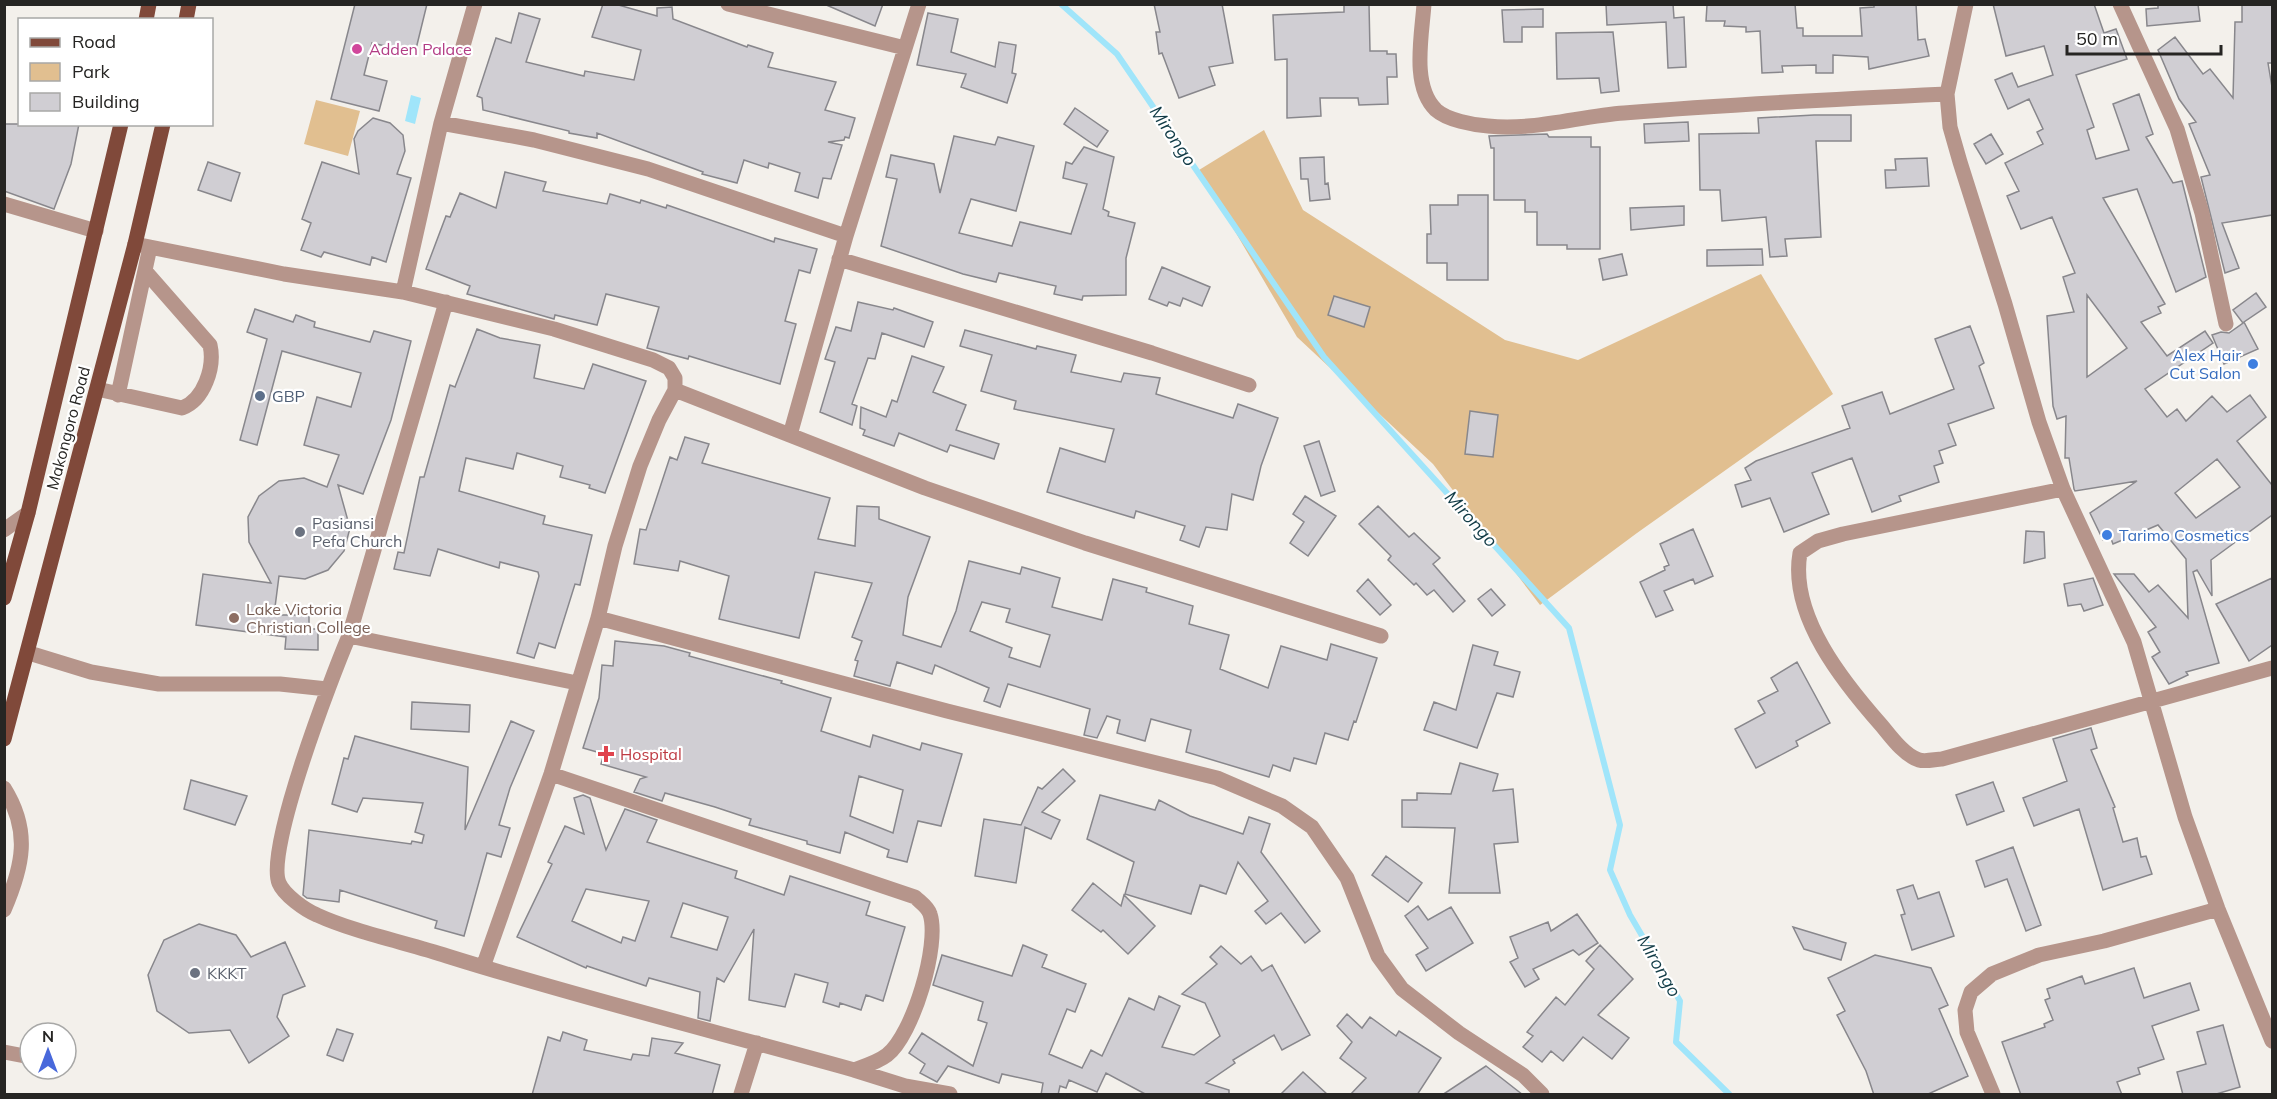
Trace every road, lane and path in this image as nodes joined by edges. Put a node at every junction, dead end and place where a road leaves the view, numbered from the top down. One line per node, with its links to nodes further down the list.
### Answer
1 (475, 4): 9 (street)
2 (728, 4): 7 (street)
3 (919, 4): 7 (street)
4 (1424, 4): 8 (street)
5 (1966, 4): 8 (street)
6 (2120, 4): 21 (street)
7 (904, 48): 14 (street)
8 (1947, 94): 27 (street)
9 (441, 123): 14 (street); 19 (street)
10 (121, 126): 13 (main road, Makongoro Road)
11 (163, 126): 15 (main road, Makongoro Road)
12 (4, 204): 13 (street)
13 (96, 231): 28 (main road, Makongoro Road)
14 (846, 236): 17 (street)
15 (135, 243): 16 (street); 23 (main road, Makongoro Road)
16 (150, 247): 18 (street); 19 (street)
17 (839, 259): 22 (street); 26 (street)
18 (146, 272): 25 (street); 25 (street)
19 (403, 292): 20 (street)
20 (447, 302): 24 (street); 32 (street)
21 (2226, 324)
22 (1249, 385)
23 (97, 389): 25 (street); 34 (main road, Makongoro Road)
24 (675, 390): 26 (street); 31 (street)
25 (118, 395)
26 (790, 435): 33 (street)
27 (2063, 489): 38 (street); 38 (street)
28 (28, 513): 29 (street); 30 (main road, Makongoro Road)
29 (4, 530)
30 (4, 598)
31 (598, 618): 36 (street); 51 (street)
32 (348, 636): 36 (street); 37 (street)
33 (1381, 636)
34 (28, 653): 37 (street); 39 (main road, Makongoro Road)
35 (2272, 668): 38 (street)
36 (577, 683): 40 (street)
37 (327, 689): 44 (street)
38 (2150, 701): 42 (street)
39 (4, 738)
40 (551, 774): 44 (street); 47 (street)
41 (4, 788): 43 (street)
42 (2218, 909): 45 (street); 52 (street)
43 (4, 910)
44 (483, 967): 46 (street)
45 (2272, 1041)
46 (757, 1043): 47 (street); 49 (street)
47 (854, 1070): 48 (street)
48 (904, 1090): 50 (street)
49 (741, 1095)
50 (950, 1095)
51 (1542, 1095)
52 (1993, 1095)

